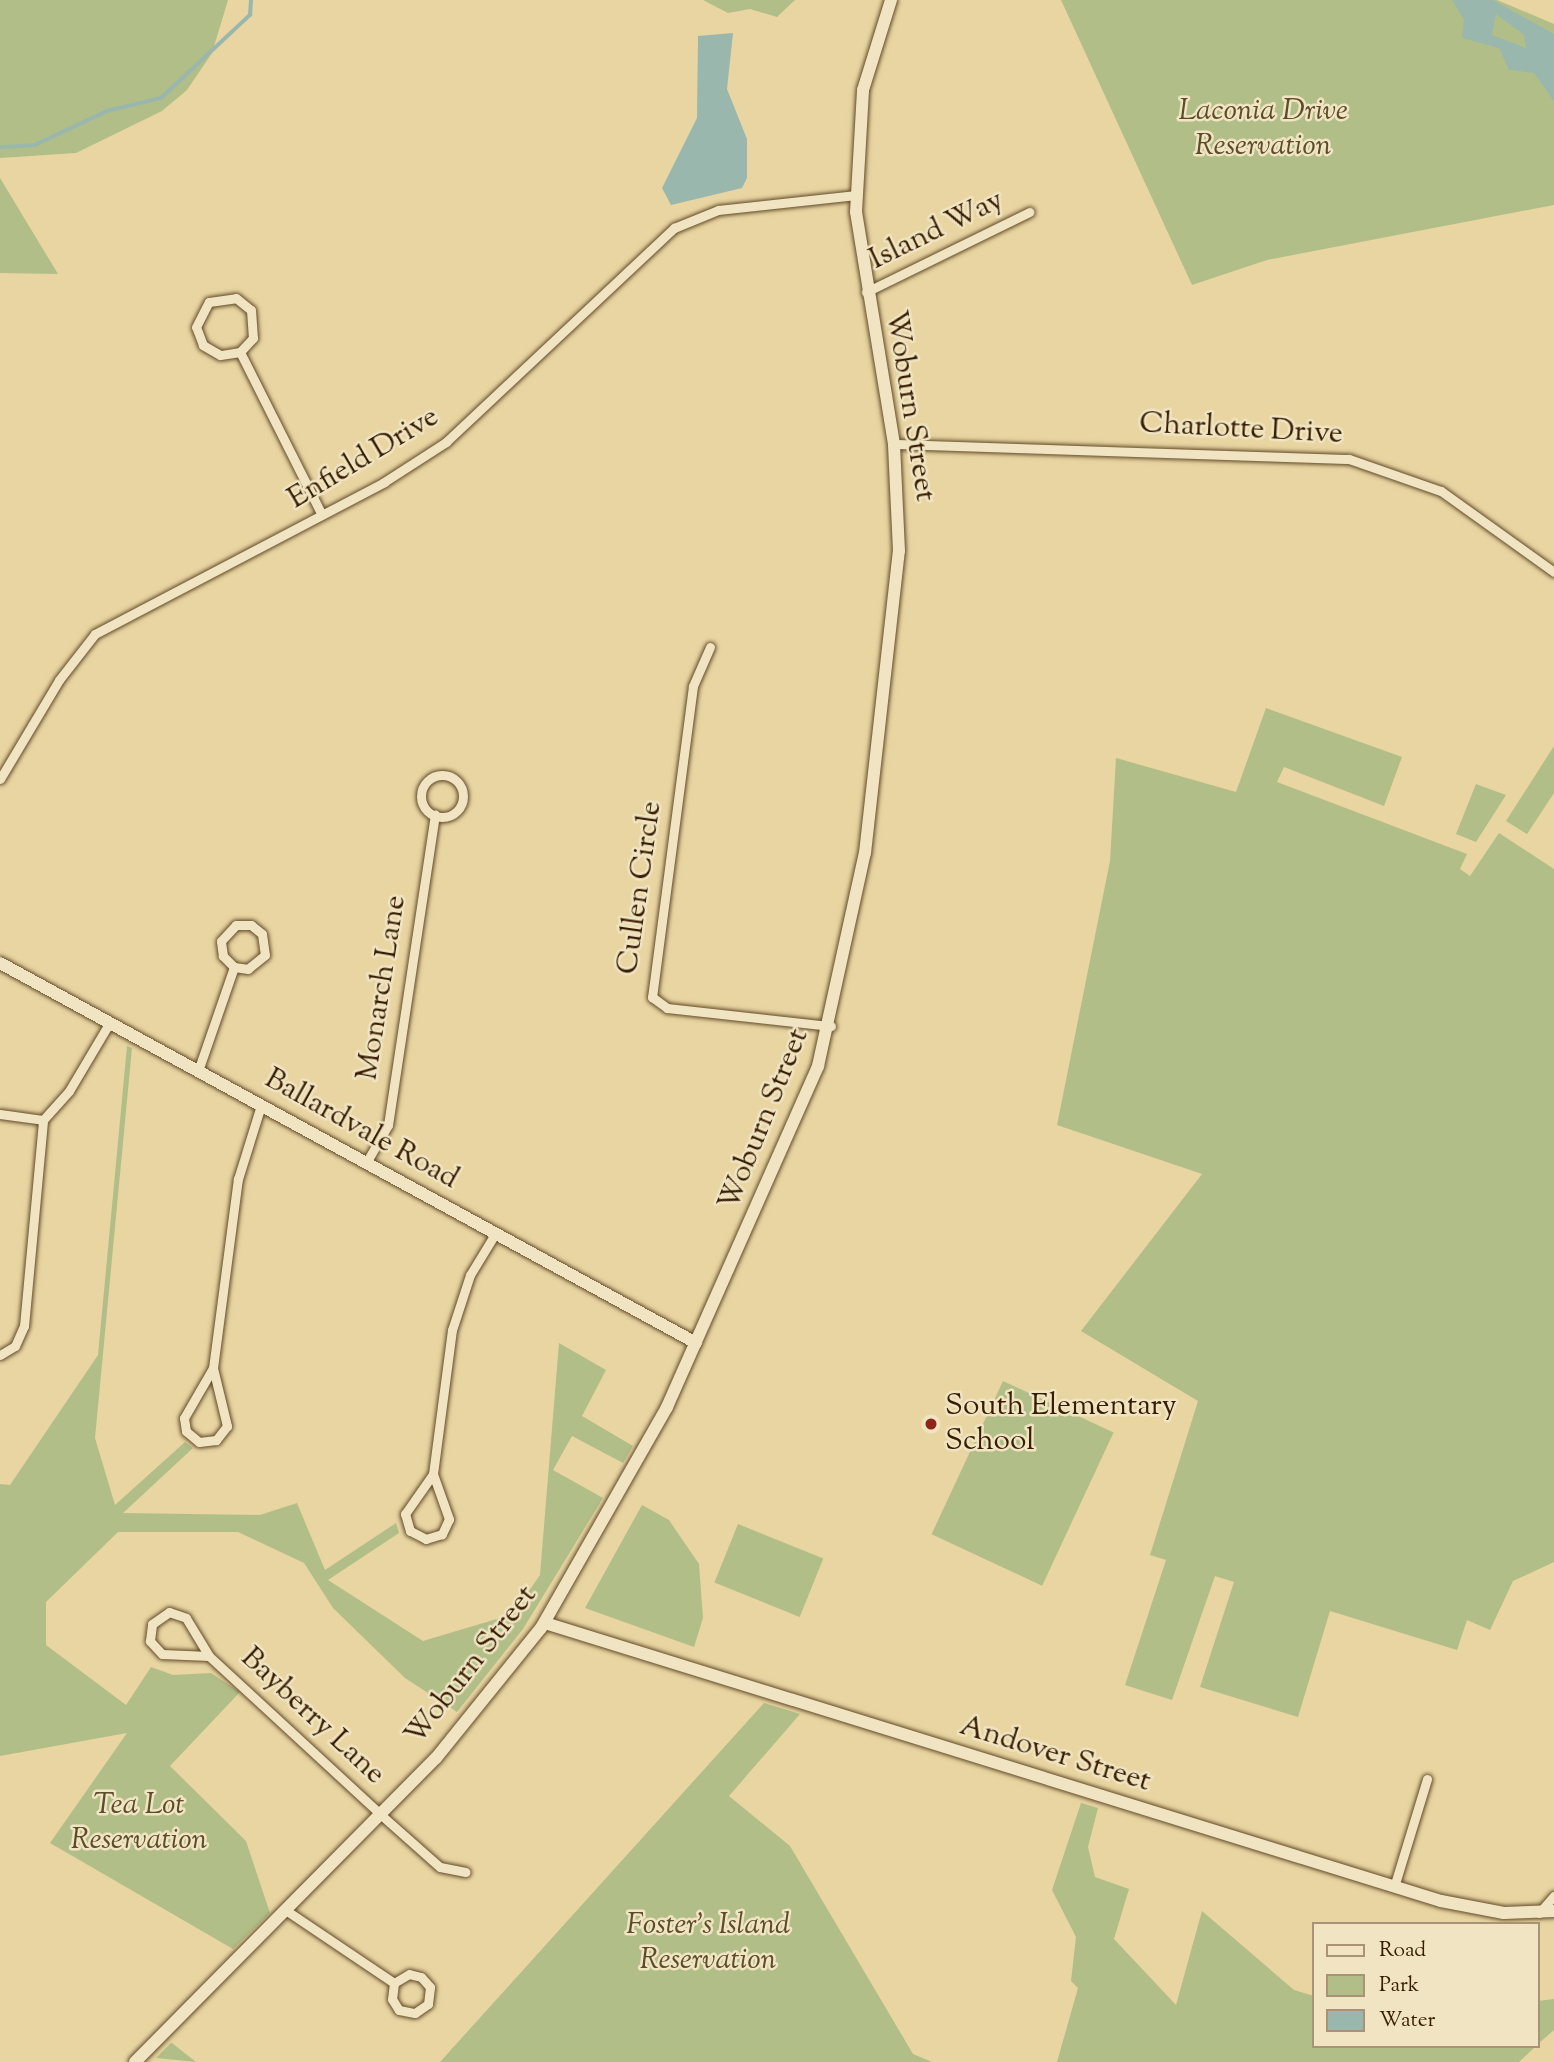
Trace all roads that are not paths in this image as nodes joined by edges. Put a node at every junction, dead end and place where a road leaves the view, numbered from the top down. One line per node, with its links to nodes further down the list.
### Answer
1 (891, 0): 2 (street, Woburn Street)
2 (856, 195): 4 (street, Woburn Street); 7 (street, Enfield Drive)
3 (1029, 212): 4 (street, Island Way)
4 (866, 292): 6 (street, Woburn Street)
5 (240, 352): 5 (street); 7 (street)
6 (894, 444): 8 (street, Charlotte Drive); 15 (street, Woburn Street)
7 (322, 514): 10 (street, Enfield Drive)
8 (1554, 572)
9 (710, 647): 15 (street, Cullen Circle)
10 (0, 779)
11 (435, 815): 11 (street, Monarch Lane); 20 (street, Monarch Lane)
12 (0, 963): 14 (street, Ballardvale Road)
13 (234, 967): 13 (street); 16 (street)
14 (110, 1022): 16 (street, Ballardvale Road); 19 (street)
15 (832, 1026): 22 (street, Woburn Street)
16 (198, 1072): 17 (street, Ballardvale Road)
17 (261, 1105): 20 (street, Ballardvale Road); 24 (street)
18 (0, 1114): 19 (street)
19 (43, 1120): 23 (street)
20 (366, 1163): 21 (street, Ballardvale Road)
21 (495, 1234): 22 (street, Ballardvale Road); 25 (street)
22 (696, 1343): 26 (street, Woburn Street)
23 (0, 1355)
24 (213, 1368): 24 (street)
25 (433, 1474): 25 (street)
26 (545, 1623): 29 (street, Woburn Street); 31 (street, Andover Street)
27 (209, 1656): 27 (street, Bayberry Lane); 29 (street, Bayberry Lane)
28 (1427, 1779): 31 (street)
29 (380, 1814): 30 (street, Bayberry Lane); 33 (street, Woburn Street)
30 (466, 1872)
31 (1394, 1887): 35 (street, Andover Street)
32 (1554, 1896): 35 (street)
33 (287, 1911): 36 (street); 37 (street, Woburn Street)
34 (1554, 1911): 35 (street, Andover Street)
35 (1539, 1913)
36 (394, 1983): 36 (street)
37 (135, 2062)

